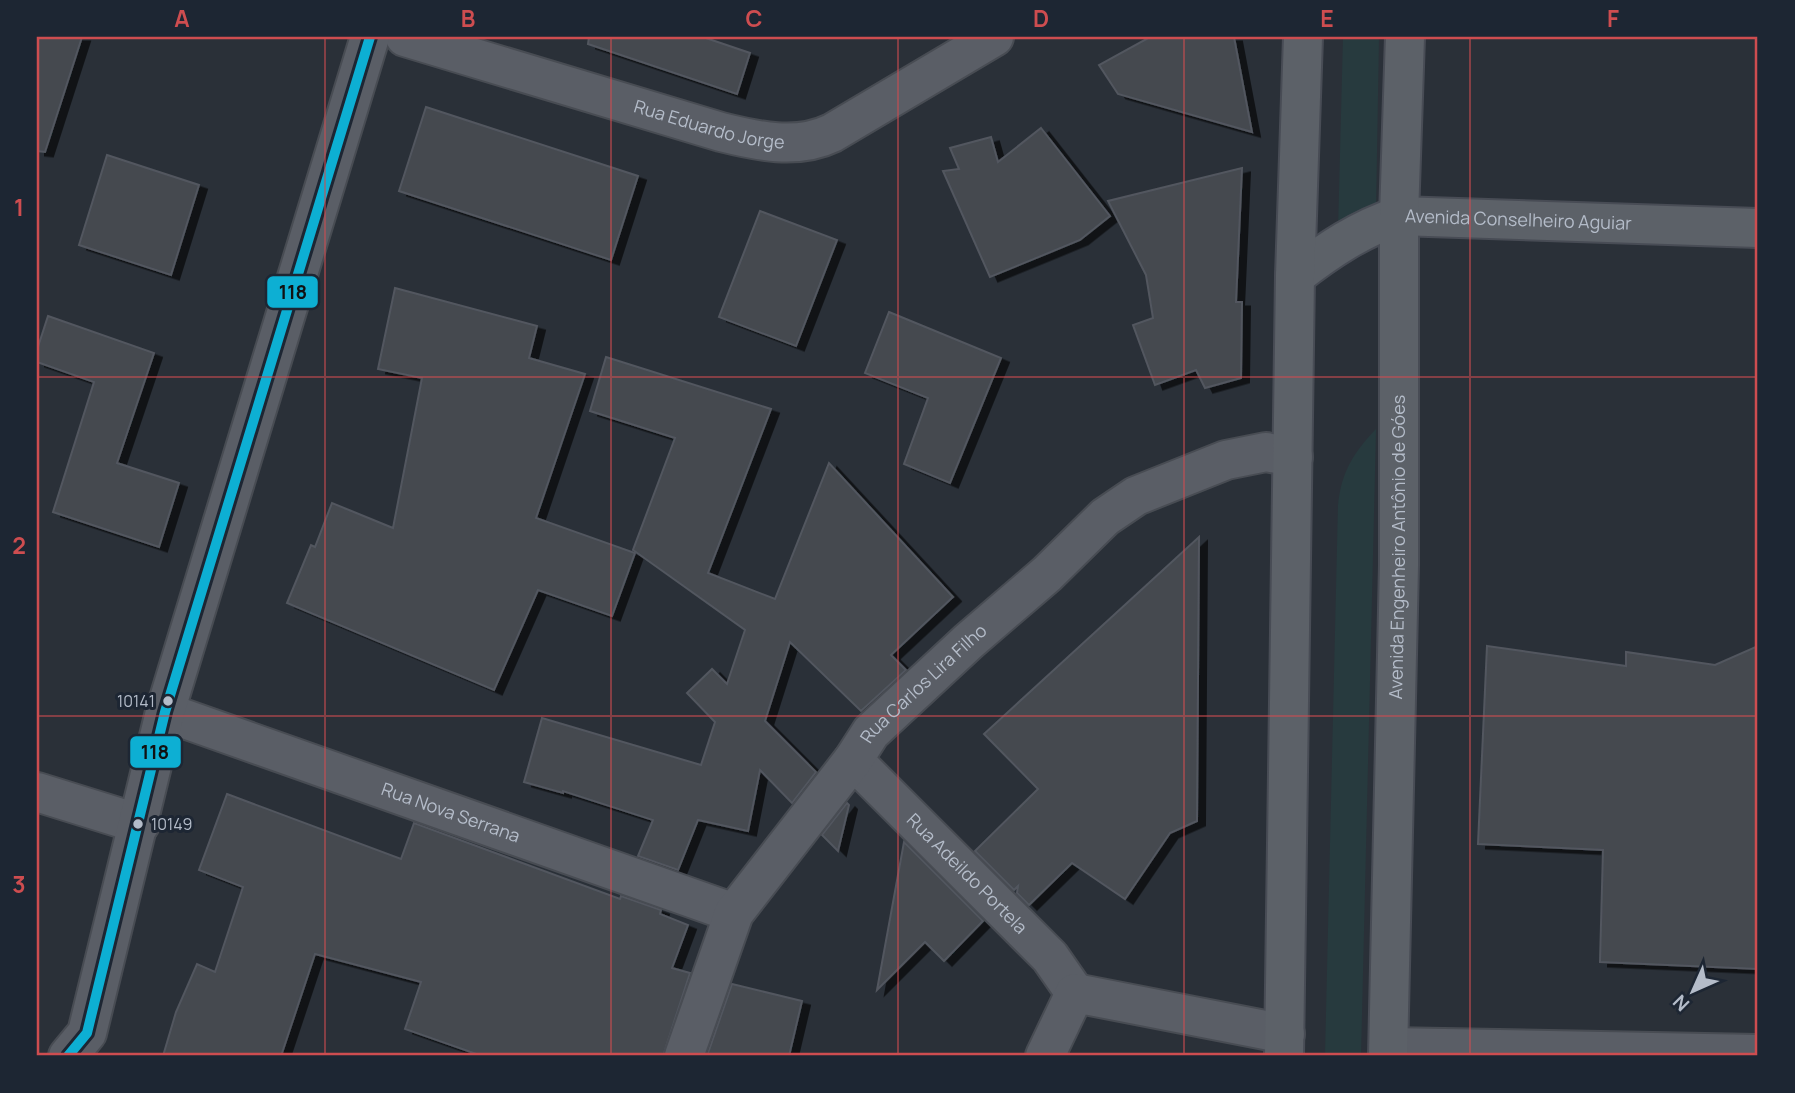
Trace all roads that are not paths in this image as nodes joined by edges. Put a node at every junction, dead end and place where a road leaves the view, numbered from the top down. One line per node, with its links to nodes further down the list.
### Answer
1 (370, 37): 10 (street)
2 (405, 37): 3 (street, Rua Eduardo Jorge)
3 (994, 37)
4 (1303, 37): 8 (main road)
5 (1405, 37): 6 (main road, Avenida Engenheiro Antônio de Góes)
6 (1399, 216): 7 (main road, Avenida Conselheiro Aguiar); 8 (main road, Avenida Conselheiro Aguiar); 18 (main road, Avenida Engenheiro Antônio de Góes)
7 (1758, 228)
8 (1295, 276): 9 (main road)
9 (1293, 457): 11 (street, Rua Carlos Lira Filho); 16 (main road)
10 (165, 712): 13 (street); 14 (street, Rua Nova Serrana)
11 (853, 760): 14 (street, Rua Carlos Lira Filho); 15 (street, Rua Adeildo Portela)
12 (37, 792): 13 (street)
13 (140, 824): 17 (street)
14 (734, 914): 20 (street, Rua Carlos Lira Filho)
15 (1074, 993): 16 (street); 21 (street)
16 (1284, 1045)
17 (84, 1048)
18 (1388, 1052): 19 (street)
19 (1758, 1054)
20 (684, 1056)
21 (1045, 1056)

